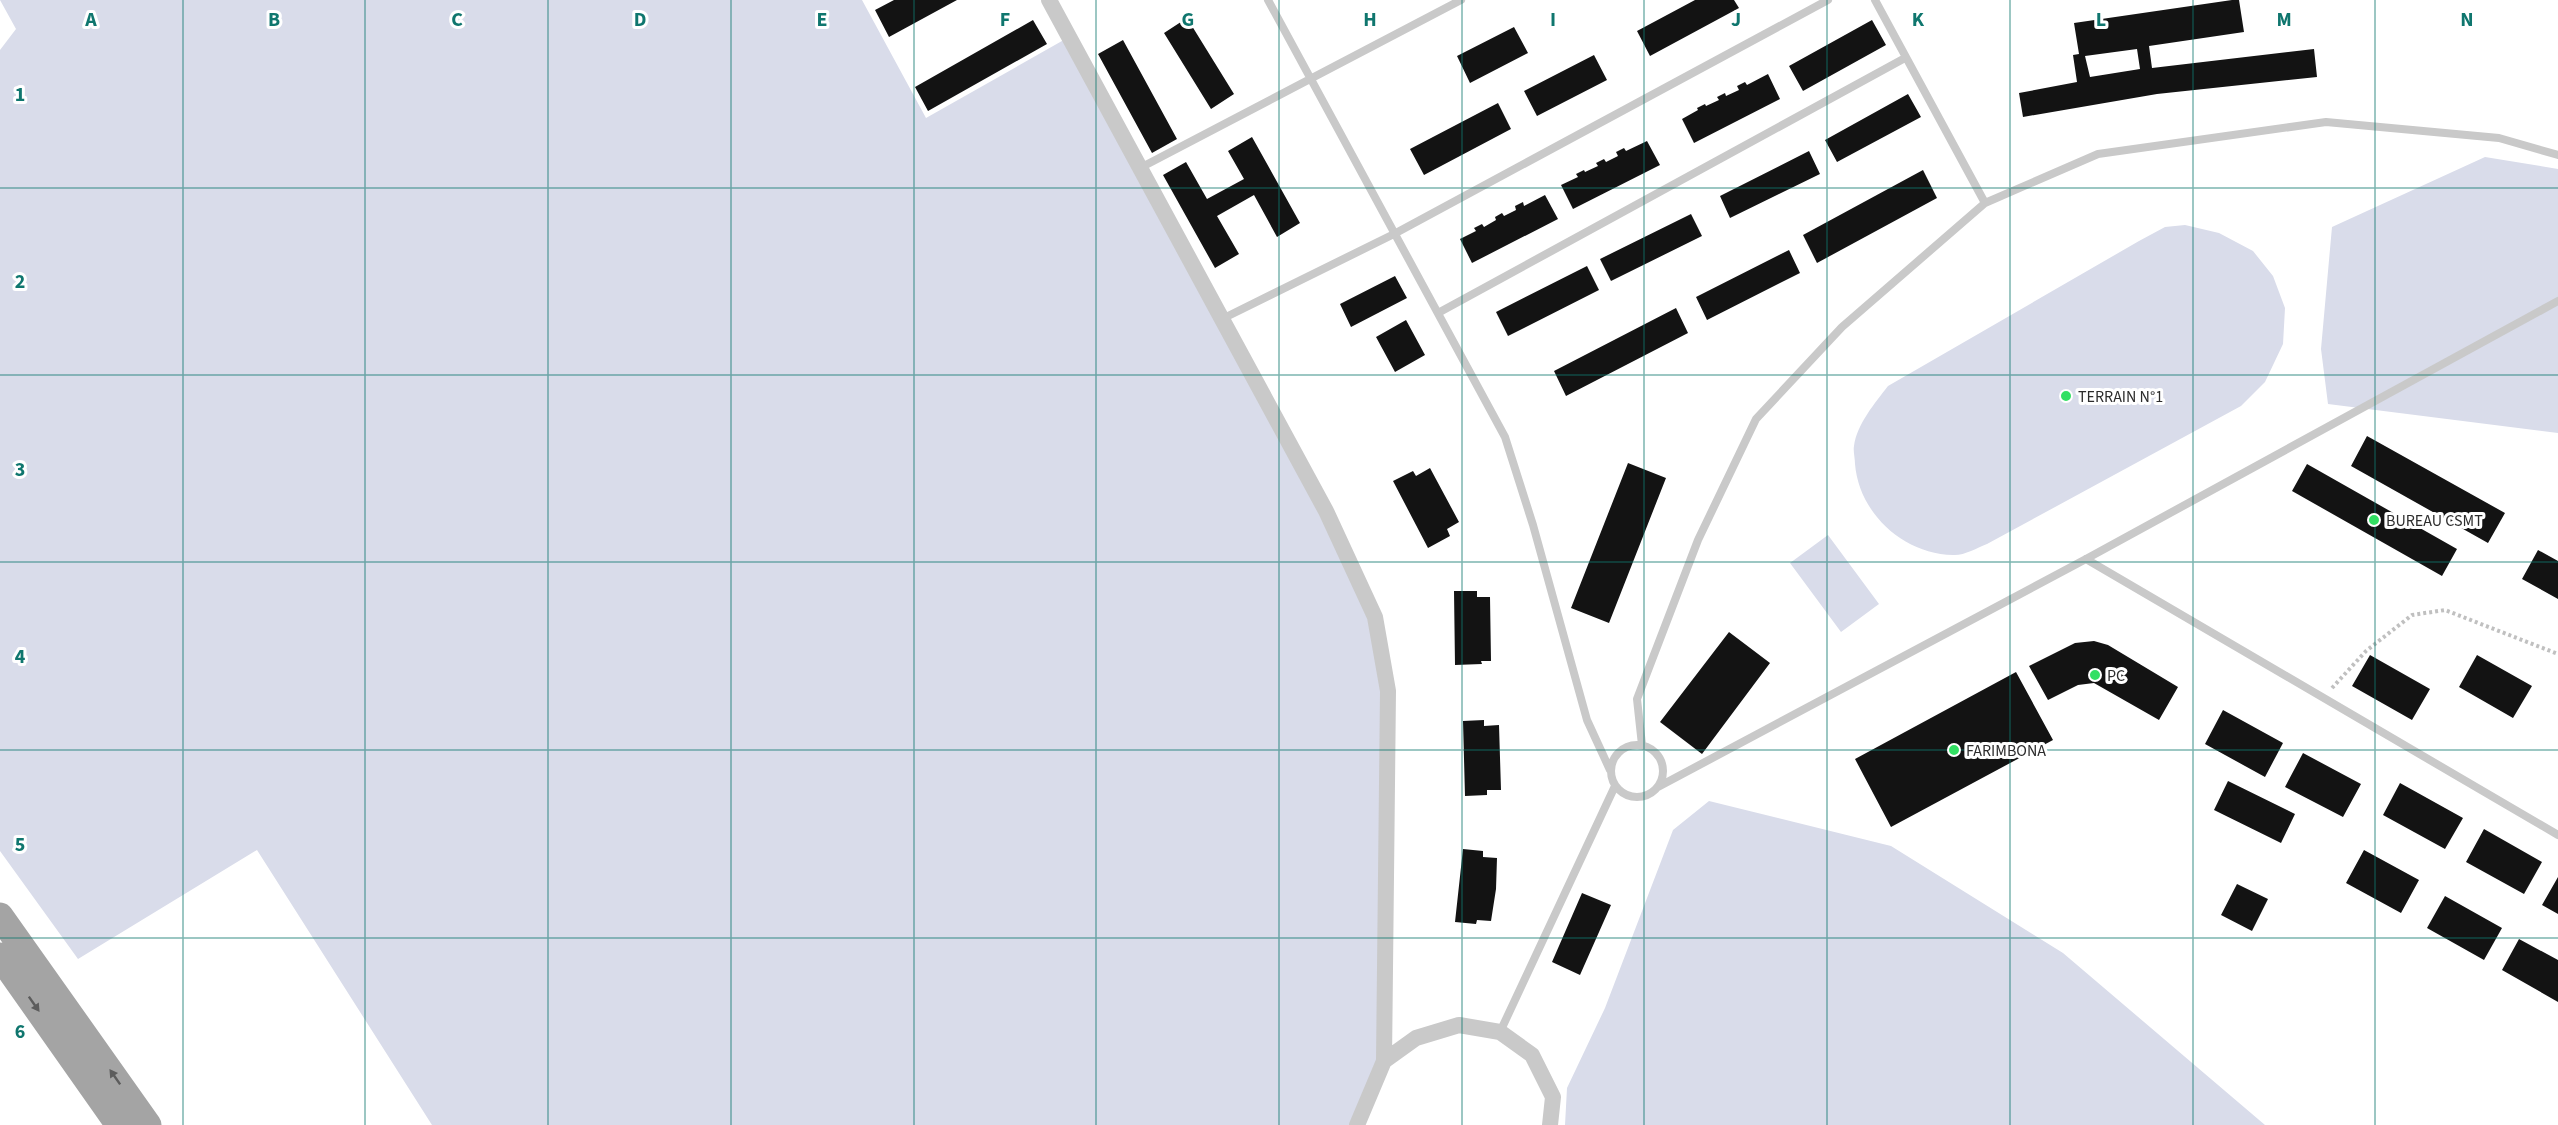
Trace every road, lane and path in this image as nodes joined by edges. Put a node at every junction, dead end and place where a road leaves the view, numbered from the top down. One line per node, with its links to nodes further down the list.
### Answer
1 (1049, 0): 9 (street)
2 (1268, 0): 7 (lane)
3 (1461, 0): 7 (lane)
4 (1828, 0): 11 (lane)
5 (1875, 0): 6 (lane)
6 (1905, 58): 10 (lane); 13 (lane)
7 (1310, 79): 9 (lane); 11 (lane)
8 (2558, 154): 10 (lane)
9 (1140, 168): 14 (street)
10 (1985, 203): 18 (lane)
11 (1394, 234): 13 (lane); 14 (lane)
12 (2558, 302): 15 (lane)
13 (1438, 313): 19 (lane)
14 (1222, 319): 26 (street)
15 (2086, 559): 17 (lane); 21 (lane)
16 (2558, 654): 17 (path)
17 (2324, 697): 22 (lane)
18 (1641, 745): 19 (lane); 21 (lane)
19 (1610, 770): 20 (lane)
20 (1615, 786): 21 (lane); 25 (lane)
21 (1658, 787)
22 (2558, 835)
23 (0, 916): 28 (main road, one-way to 23)
24 (0, 956): 27 (main road, one-way to 27)
25 (1500, 1032): 26 (street); 30 (street)
26 (1384, 1061): 29 (street)
27 (119, 1125)
28 (148, 1125)
29 (1357, 1125)
30 (1550, 1125)

